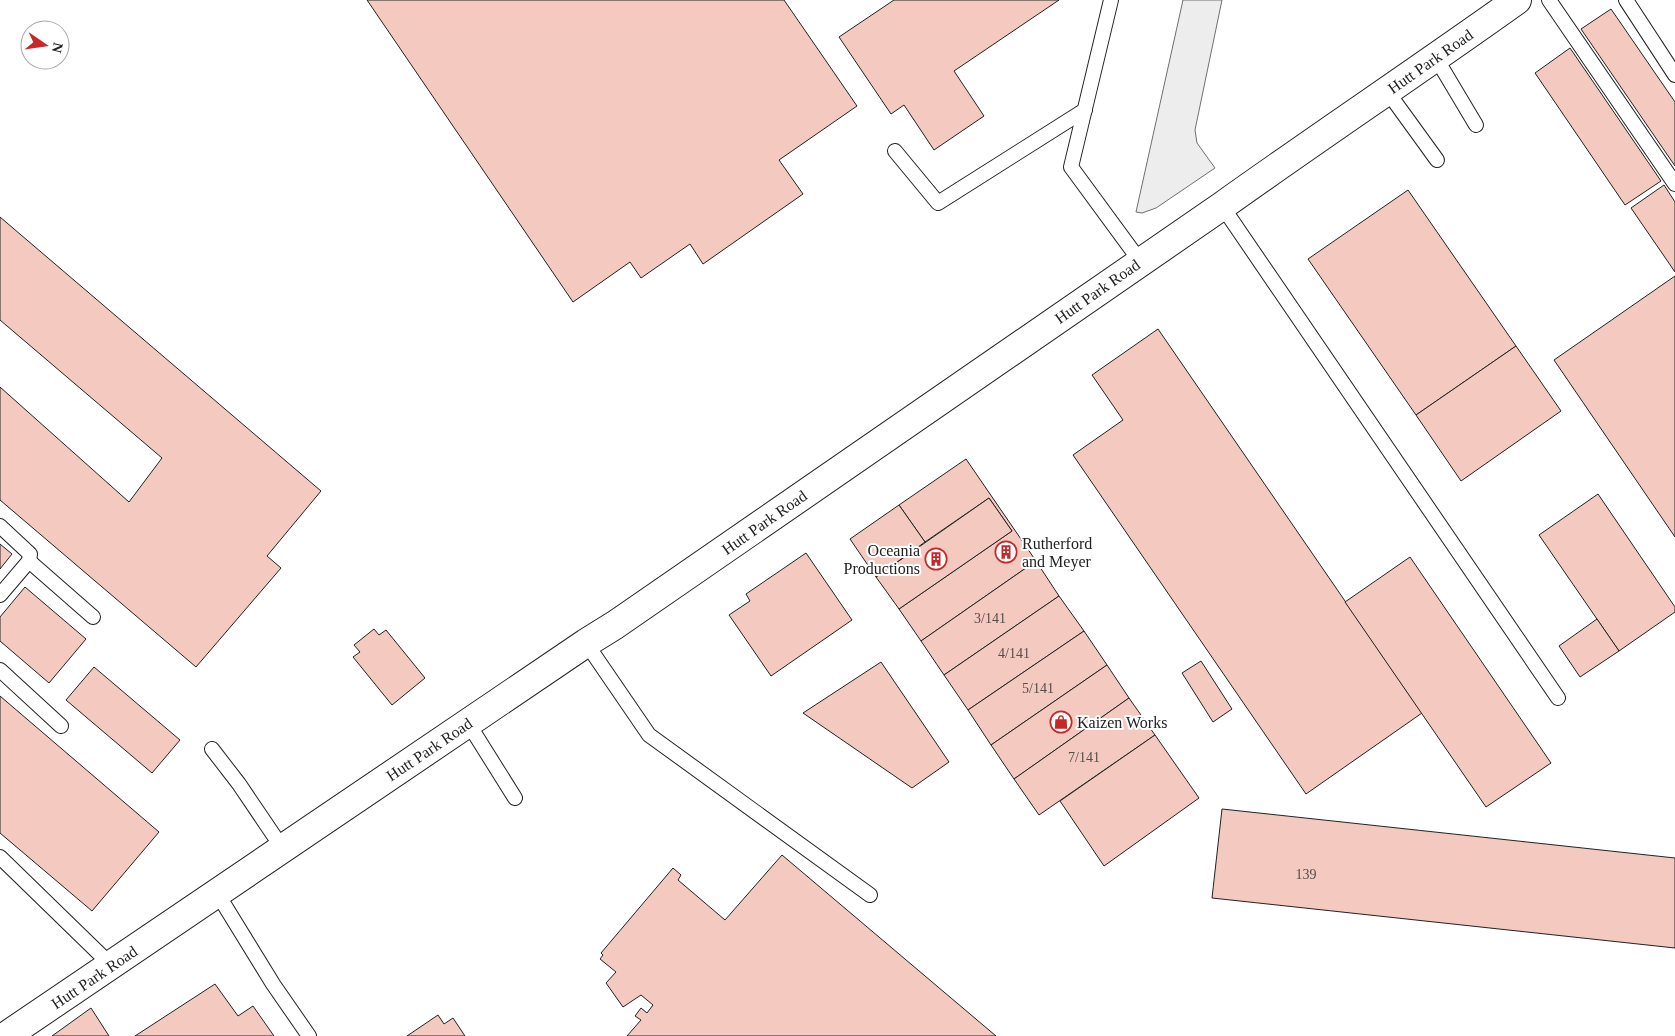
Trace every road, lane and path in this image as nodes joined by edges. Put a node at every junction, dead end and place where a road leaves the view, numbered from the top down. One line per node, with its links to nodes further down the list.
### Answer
1 (1111, 0): 8 (lane)
2 (1517, 0): 5 (street, Hutt Park Road)
3 (1549, 0): 12 (lane)
4 (1626, 0): 6 (lane)
5 (1436, 58): 7 (street, Hutt Park Road); 9 (lane)
6 (1675, 75)
7 (1387, 92): 11 (lane); 13 (street, Hutt Park Road)
8 (1084, 110): 10 (lane); 14 (lane)
9 (1476, 125)
10 (896, 151)
11 (1437, 160)
12 (1675, 184)
13 (1222, 206): 14 (street, Hutt Park Road); 21 (lane)
14 (1140, 261): 19 (street, Hutt Park Road)
15 (0, 526): 16 (lane)
16 (29, 562): 17 (lane); 18 (lane)
17 (0, 595)
18 (93, 618)
19 (586, 643): 22 (street, Hutt Park Road); 29 (lane)
20 (0, 670): 23 (lane)
21 (1558, 698)
22 (468, 723): 25 (lane); 26 (street, Hutt Park Road)
23 (61, 726)
24 (212, 749): 26 (lane)
25 (515, 798)
26 (283, 848): 28 (street, Hutt Park Road)
27 (0, 857): 30 (lane)
28 (217, 892): 30 (street, Hutt Park Road); 32 (lane)
29 (870, 895)
30 (111, 965): 31 (street, Hutt Park Road)
31 (6, 1036)
32 (309, 1036)

